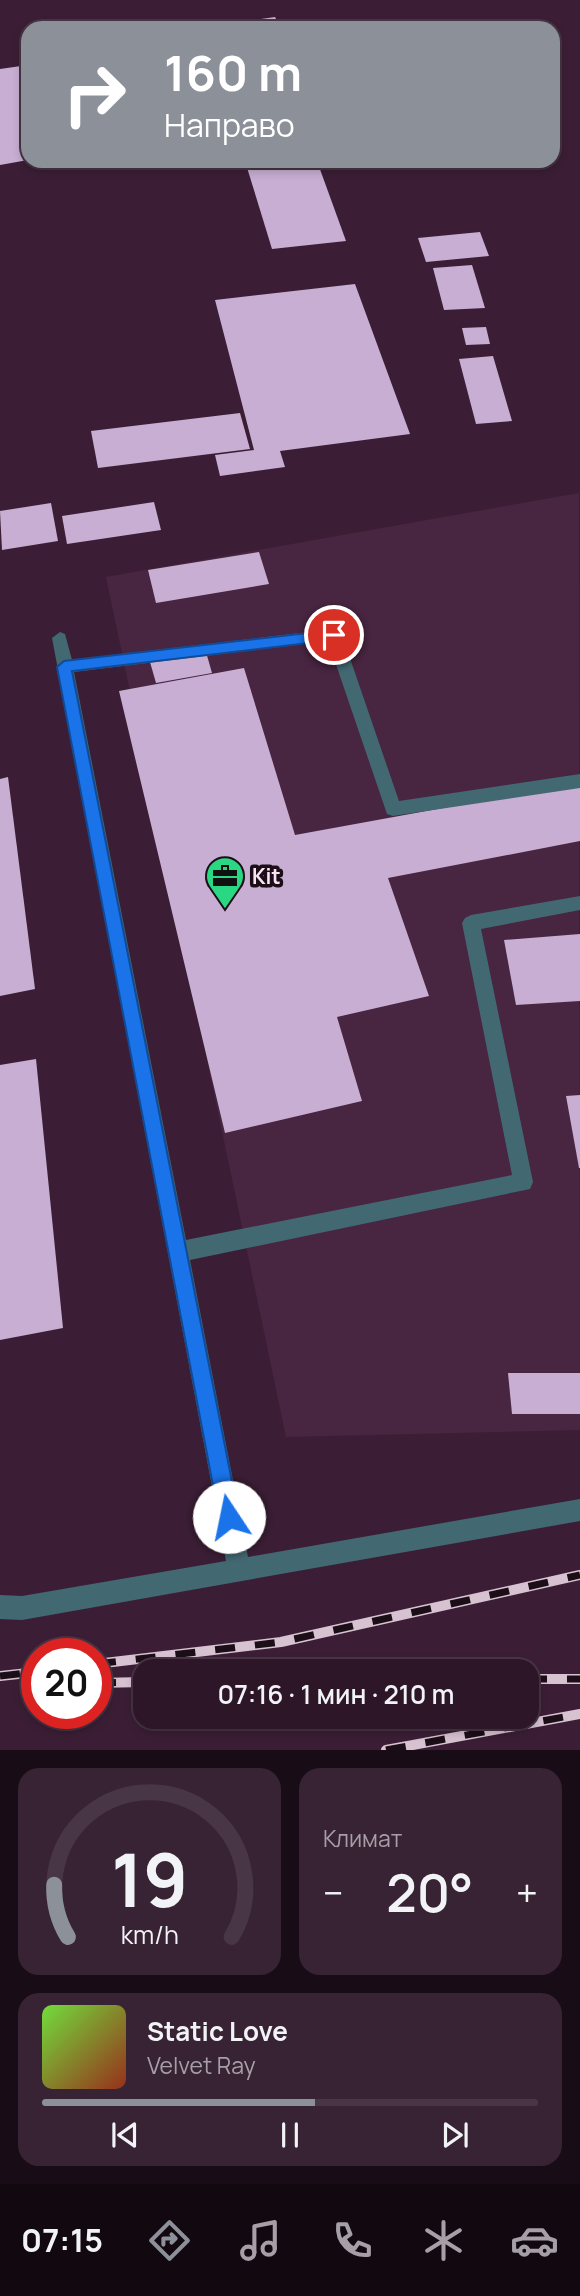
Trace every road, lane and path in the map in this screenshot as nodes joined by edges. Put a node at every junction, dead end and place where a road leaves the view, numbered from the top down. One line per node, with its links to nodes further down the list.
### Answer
1 (60, 638): 2 (lane)
2 (64, 667): 3 (lane); 5 (lane)
3 (580, 781)
4 (580, 903): 5 (lane)
5 (178, 1252): 7 (lane)
6 (580, 1510): 7 (lane)
7 (239, 1570): 8 (lane)
8 (0, 1607)

